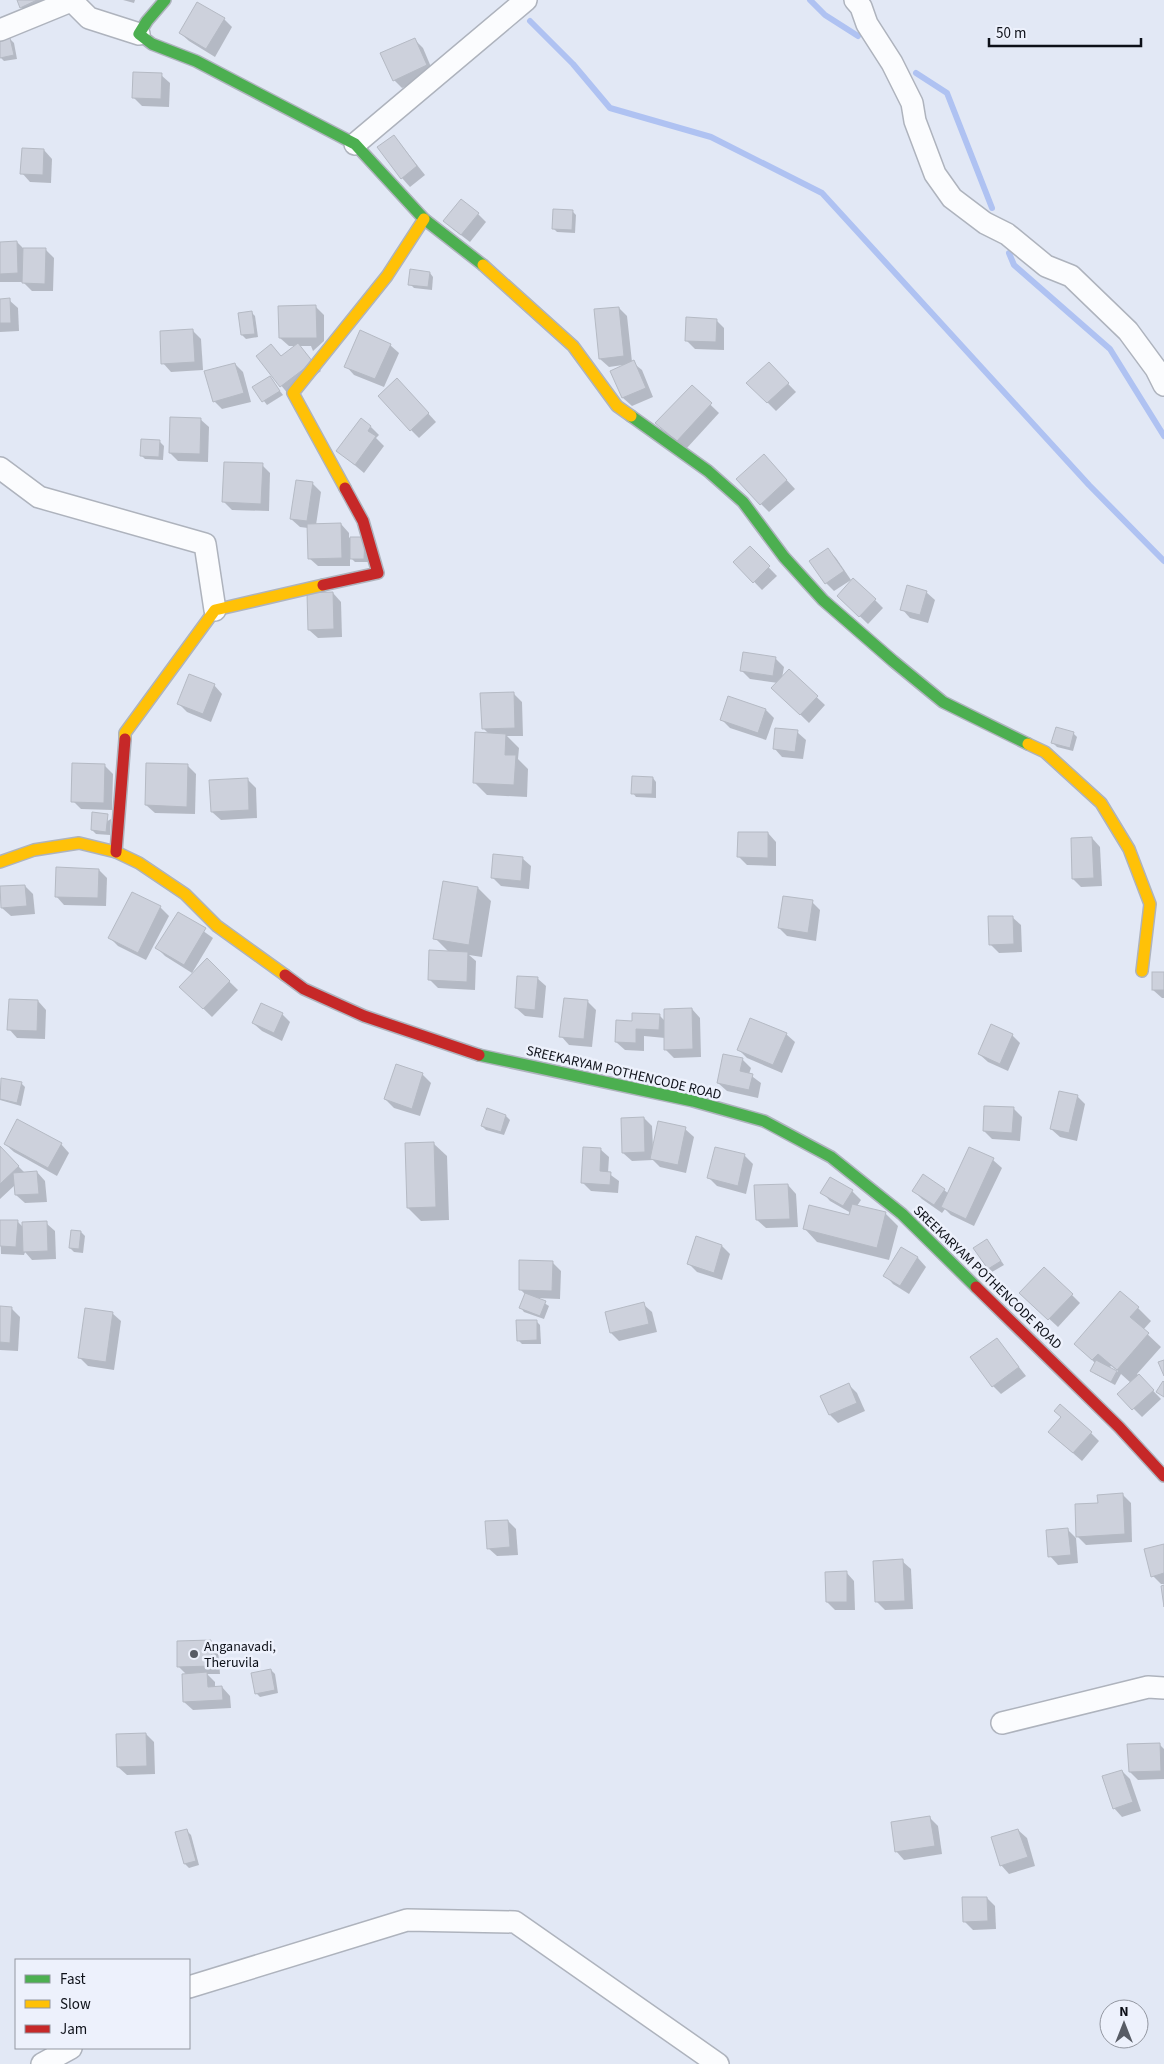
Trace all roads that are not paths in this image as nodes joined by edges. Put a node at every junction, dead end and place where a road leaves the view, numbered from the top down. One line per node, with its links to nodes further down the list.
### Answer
1 (164, 0): 6 (street)
2 (526, 0): 7 (street)
3 (855, 0): 9 (street)
4 (71, 1): 5 (street); 6 (street)
5 (0, 30)
6 (139, 34): 7 (street)
7 (355, 144): 8 (street)
8 (424, 219): 11 (street); 14 (street)
9 (1164, 384)
10 (0, 468): 11 (street)
11 (215, 610): 12 (street)
12 (116, 852): 13 (street, SREEKARYAM POTHENCODE ROAD); 15 (street, SREEKARYAM POTHENCODE ROAD)
13 (0, 862)
14 (1142, 971)
15 (1164, 1476)
16 (1164, 1688): 17 (street)
17 (1002, 1723)
18 (190, 1987): 21 (street)
19 (69, 2049): 20 (street)
20 (42, 2064)
21 (718, 2064)

